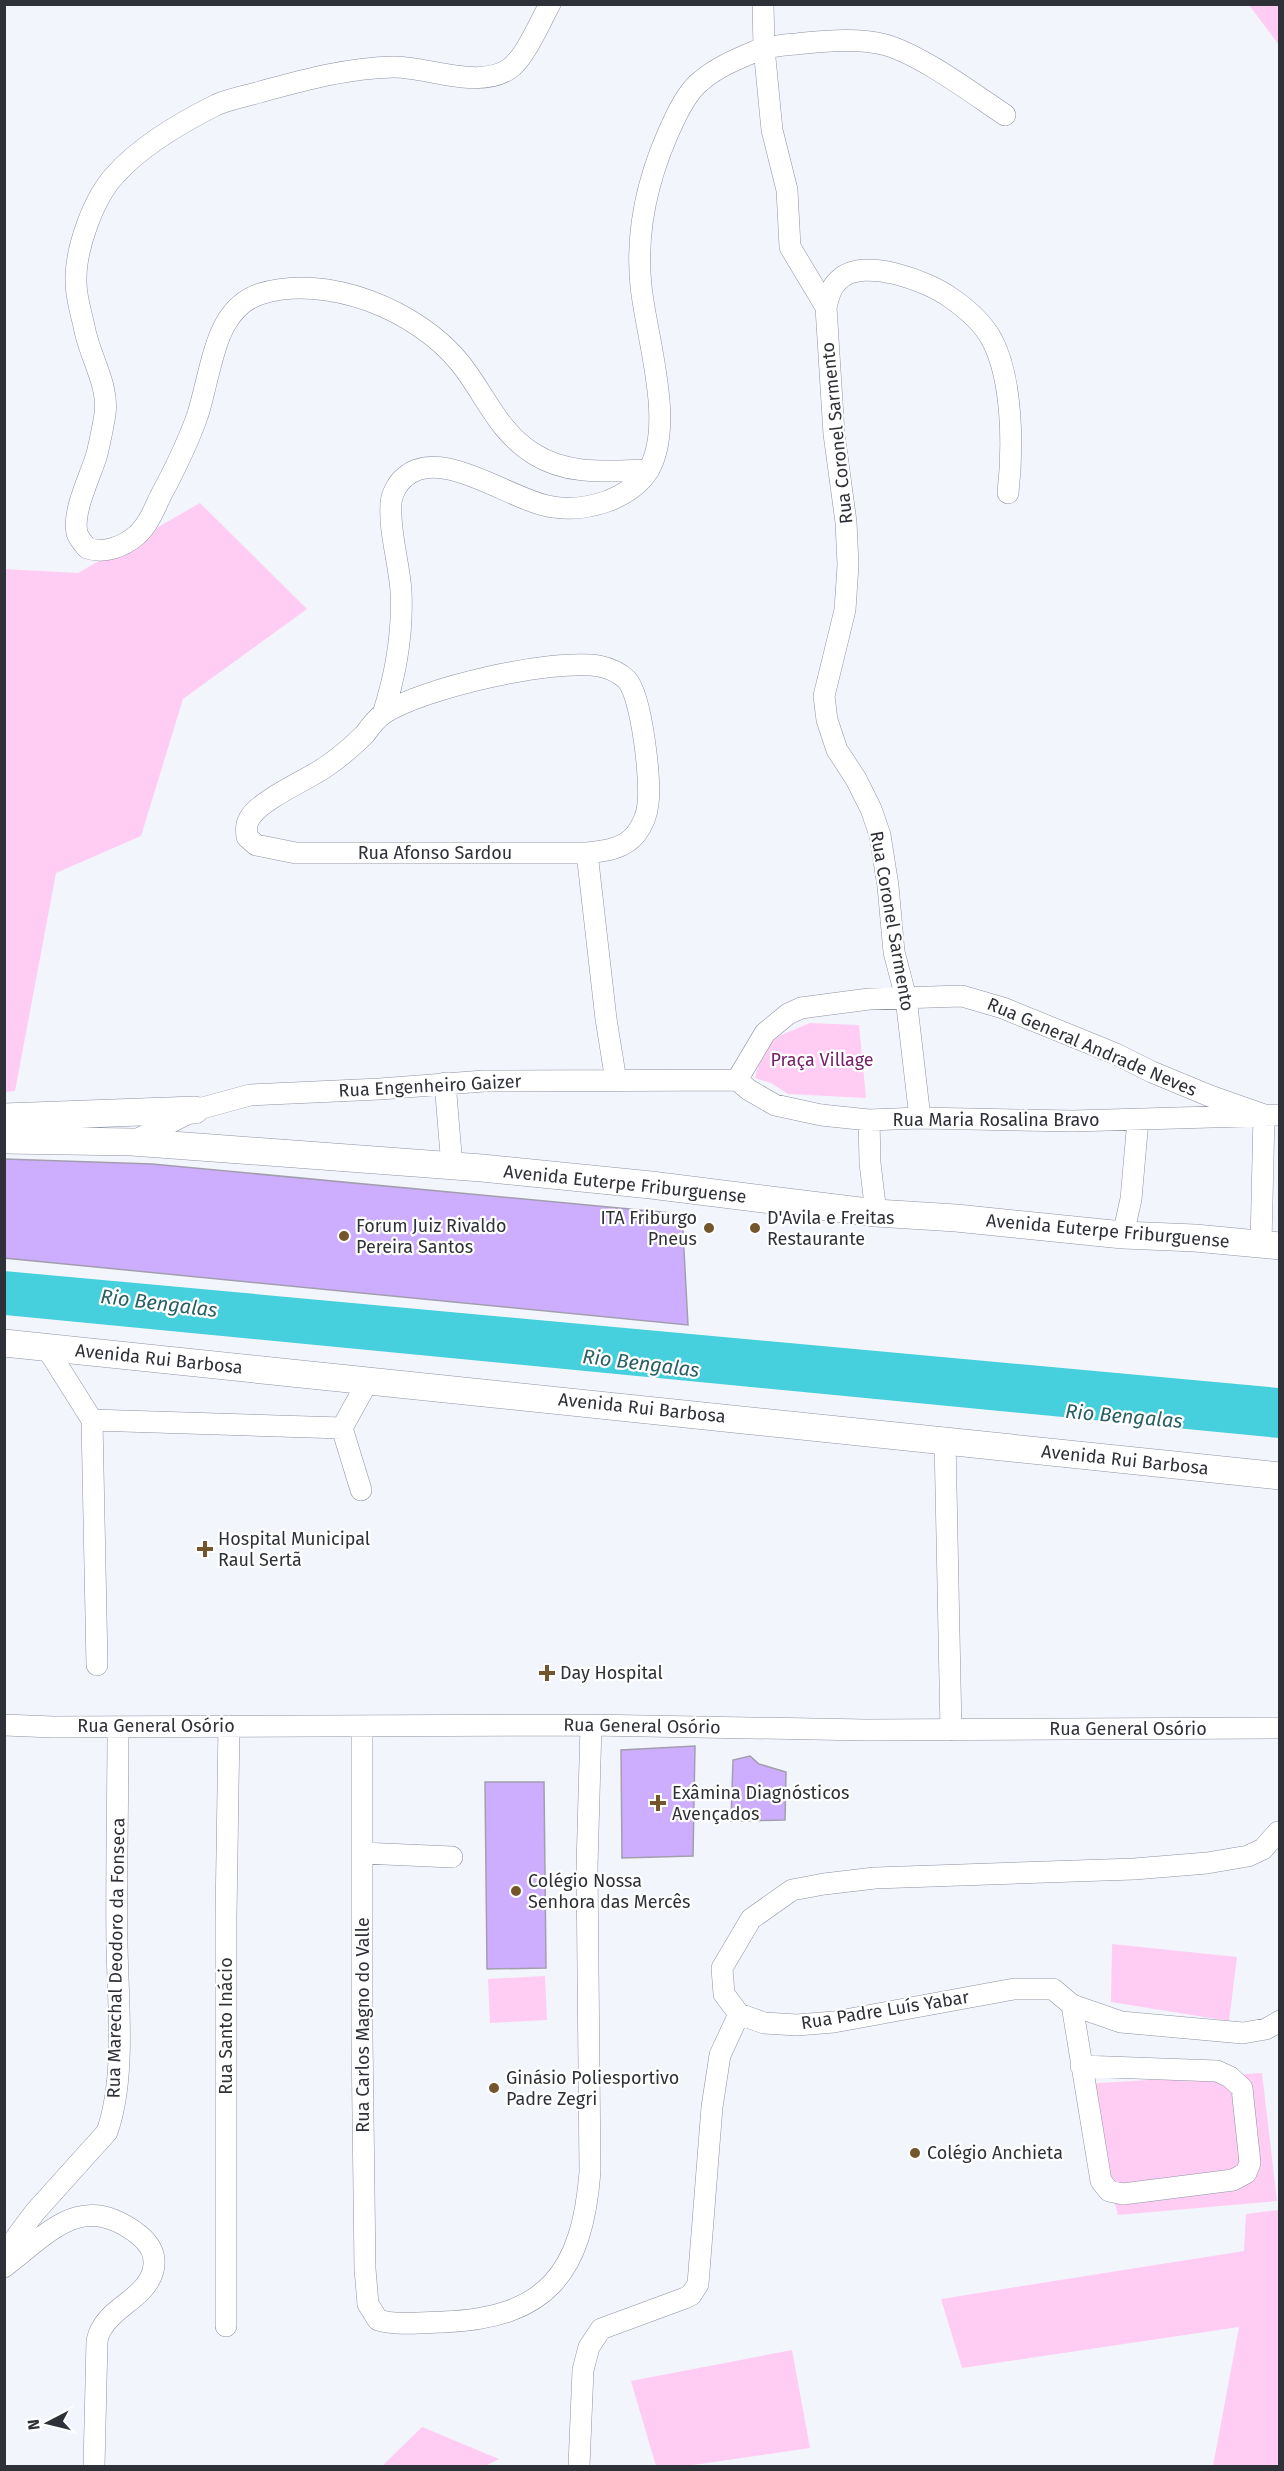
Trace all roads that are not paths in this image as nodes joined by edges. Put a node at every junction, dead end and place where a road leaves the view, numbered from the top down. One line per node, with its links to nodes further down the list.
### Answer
1 (550, 4): 6 (street)
2 (763, 4): 3 (street, Rua Coronel Sarmento)
3 (764, 48): 4 (street); 5 (street, Rua Coronel Sarmento); 6 (street)
4 (1005, 115)
5 (826, 307): 7 (street, Rua Coronel Sarmento); 10 (street, Rua Coronel Sarmento)
6 (649, 470): 8 (street)
7 (1008, 493)
8 (383, 714): 9 (street, Rua Afonso Sardou); 9 (street, Rua Afonso Sardou)
9 (587, 853): 12 (street)
10 (906, 998): 11 (street, Rua General Andrade Neves); 15 (street, Rua General Andrade Neves); 17 (street, Rua Coronel Sarmento)
11 (737, 1080): 12 (street, Rua Engenheiro Gaizer); 19 (street, Rua Maria Rosalina Bravo)
12 (616, 1081): 13 (street, Rua Engenheiro Gaizer)
13 (445, 1083): 14 (street, Rua Engenheiro Gaizer); 22 (street)
14 (195, 1110): 16 (main road); 21 (street, Rua Engenheiro Gaizer)
15 (1272, 1115): 18 (street, Rua Maria Rosalina Bravo); 25 (street)
16 (4, 1117)
17 (920, 1118): 18 (street, Rua Maria Rosalina Bravo); 19 (street, Rua Maria Rosalina Bravo)
18 (1138, 1119): 24 (street)
19 (869, 1120): 23 (street)
20 (4, 1140): 21 (main road, Avenida Euterpe Friburguense)
21 (132, 1142): 22 (main road, Avenida Euterpe Friburguense)
22 (452, 1166): 23 (main road, Avenida Euterpe Friburguense)
23 (876, 1213): 24 (main road, Avenida Euterpe Friburguense)
24 (1124, 1235): 25 (main road, Avenida Euterpe Friburguense)
25 (1270, 1245)
26 (4, 1343): 27 (main road, Avenida Rui Barbosa)
27 (46, 1347): 28 (main road, Avenida Rui Barbosa); 29 (street)
28 (368, 1381): 30 (street); 31 (main road, Avenida Rui Barbosa)
29 (92, 1420): 30 (street); 34 (street)
30 (342, 1428): 33 (street)
31 (945, 1440): 32 (main road, Avenida Rui Barbosa); 41 (street)
32 (1280, 1476)
33 (361, 1490)
34 (97, 1665)
35 (4, 1725): 39 (street, Rua General Osório)
36 (591, 1725): 38 (street, Rua General Osório); 41 (street, Rua General Osório); 43 (street, Rua Carlos Magno do Valle)
37 (229, 1726): 38 (street, Rua General Osório); 39 (street, Rua General Osório); 51 (street, Rua Santo Inácio)
38 (363, 1726): 43 (street, Rua Carlos Magno do Valle)
39 (118, 1727): 49 (street, Rua Marechal Deodoro da Fonseca)
40 (1280, 1728): 41 (street, Rua General Osório)
41 (951, 1730)
42 (1279, 1832): 46 (street)
43 (362, 1853): 44 (street)
44 (452, 1857)
45 (1072, 2005): 46 (street, Rua Padre Luís Yabar); 47 (street, Rua Padre Luís Yabar); 48 (street)
46 (739, 2014): 53 (street)
47 (1280, 2020)
48 (1081, 2066): 48 (street)
49 (4, 2259)
50 (4, 2267): 52 (street)
51 (226, 2326)
52 (94, 2466)
53 (579, 2466)

